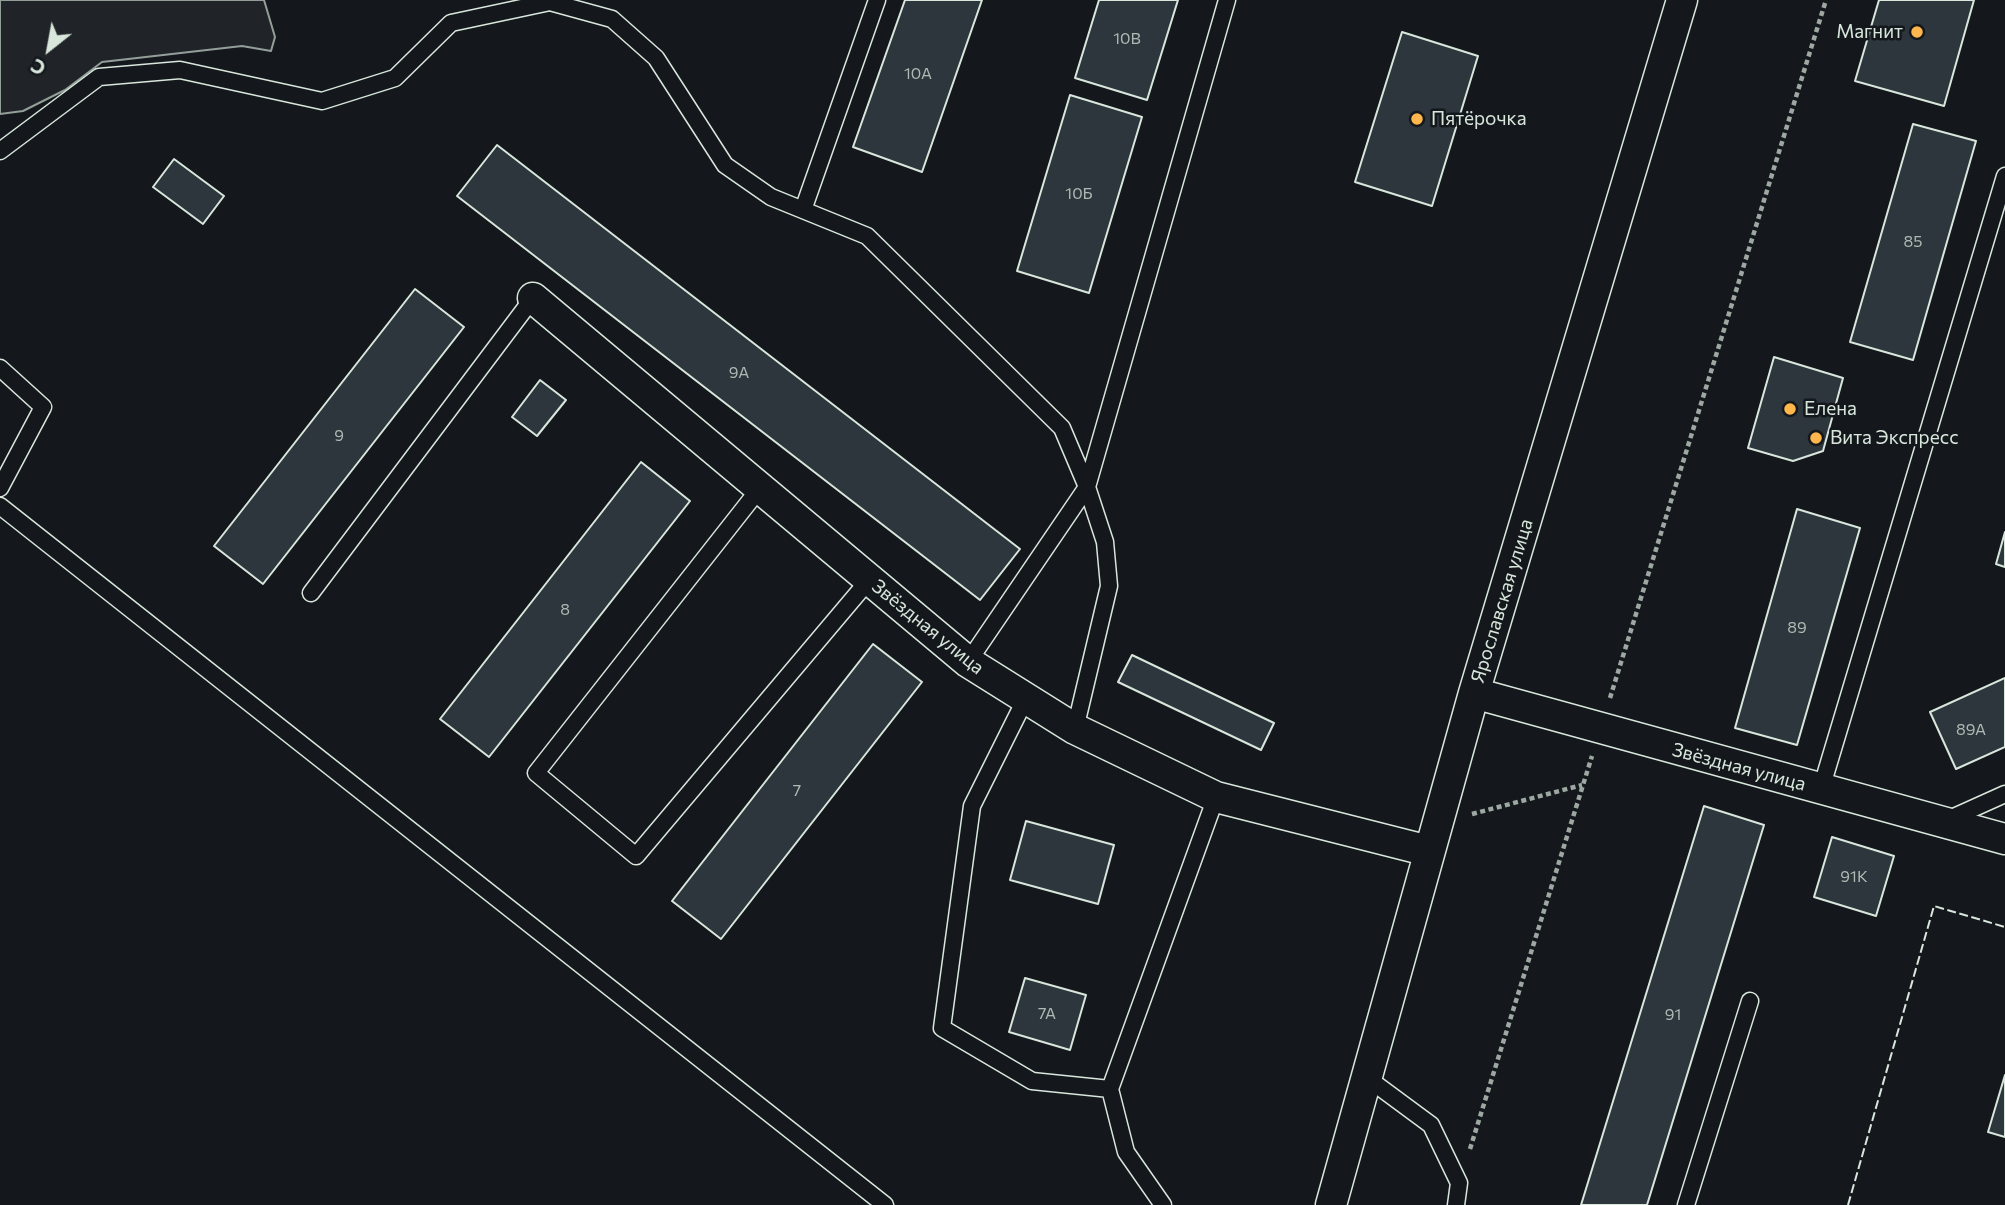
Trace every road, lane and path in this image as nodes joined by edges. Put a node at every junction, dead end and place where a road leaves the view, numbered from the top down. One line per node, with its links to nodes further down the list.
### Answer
1 (877, 0): 7 (lane)
2 (1227, 0): 10 (lane)
3 (1682, 0): 17 (street, Ярославская улица)
4 (1826, 0): 20 (path)
5 (0, 151): 7 (lane)
6 (2005, 176): 22 (lane)
7 (803, 210): 10 (lane)
8 (533, 298): 12 (street, Звёздная улица); 15 (lane)
9 (0, 369): 11 (lane)
10 (1087, 487): 16 (lane); 19 (lane)
11 (0, 488)
12 (760, 488): 14 (street, Звёздная улица); 14 (lane)
13 (0, 506): 33 (lane)
14 (869, 579): 16 (street, Звёздная улица)
15 (311, 593)
16 (968, 662): 18 (street, Звёздная улица)
17 (1474, 693): 20 (street, Звёздная улица); 28 (street, Ярославская улица)
18 (1026, 698): 19 (street, Звёздная улица); 31 (lane)
19 (1075, 729): 24 (street, Звёздная улица)
20 (1600, 729): 21 (path); 22 (street, Звёздная улица)
21 (1583, 785): 25 (path); 32 (path)
22 (1821, 789): 26 (street, Звёздная улица)
23 (2005, 794): 26 (lane)
24 (1216, 797): 28 (street, Звёздная улица); 31 (lane)
25 (1469, 815)
26 (1943, 822): 27 (street, Звёздная улица)
27 (2005, 839)
28 (1429, 851): 30 (street, Ярославская улица)
29 (1751, 1001): 37 (lane)
30 (1366, 1077): 32 (lane); 35 (street, Ярославская улица)
31 (1110, 1089): 34 (lane)
32 (1459, 1183): 36 (lane)
33 (884, 1205)
34 (1163, 1205)
35 (1331, 1205)
36 (1455, 1205)
37 (1686, 1205)

